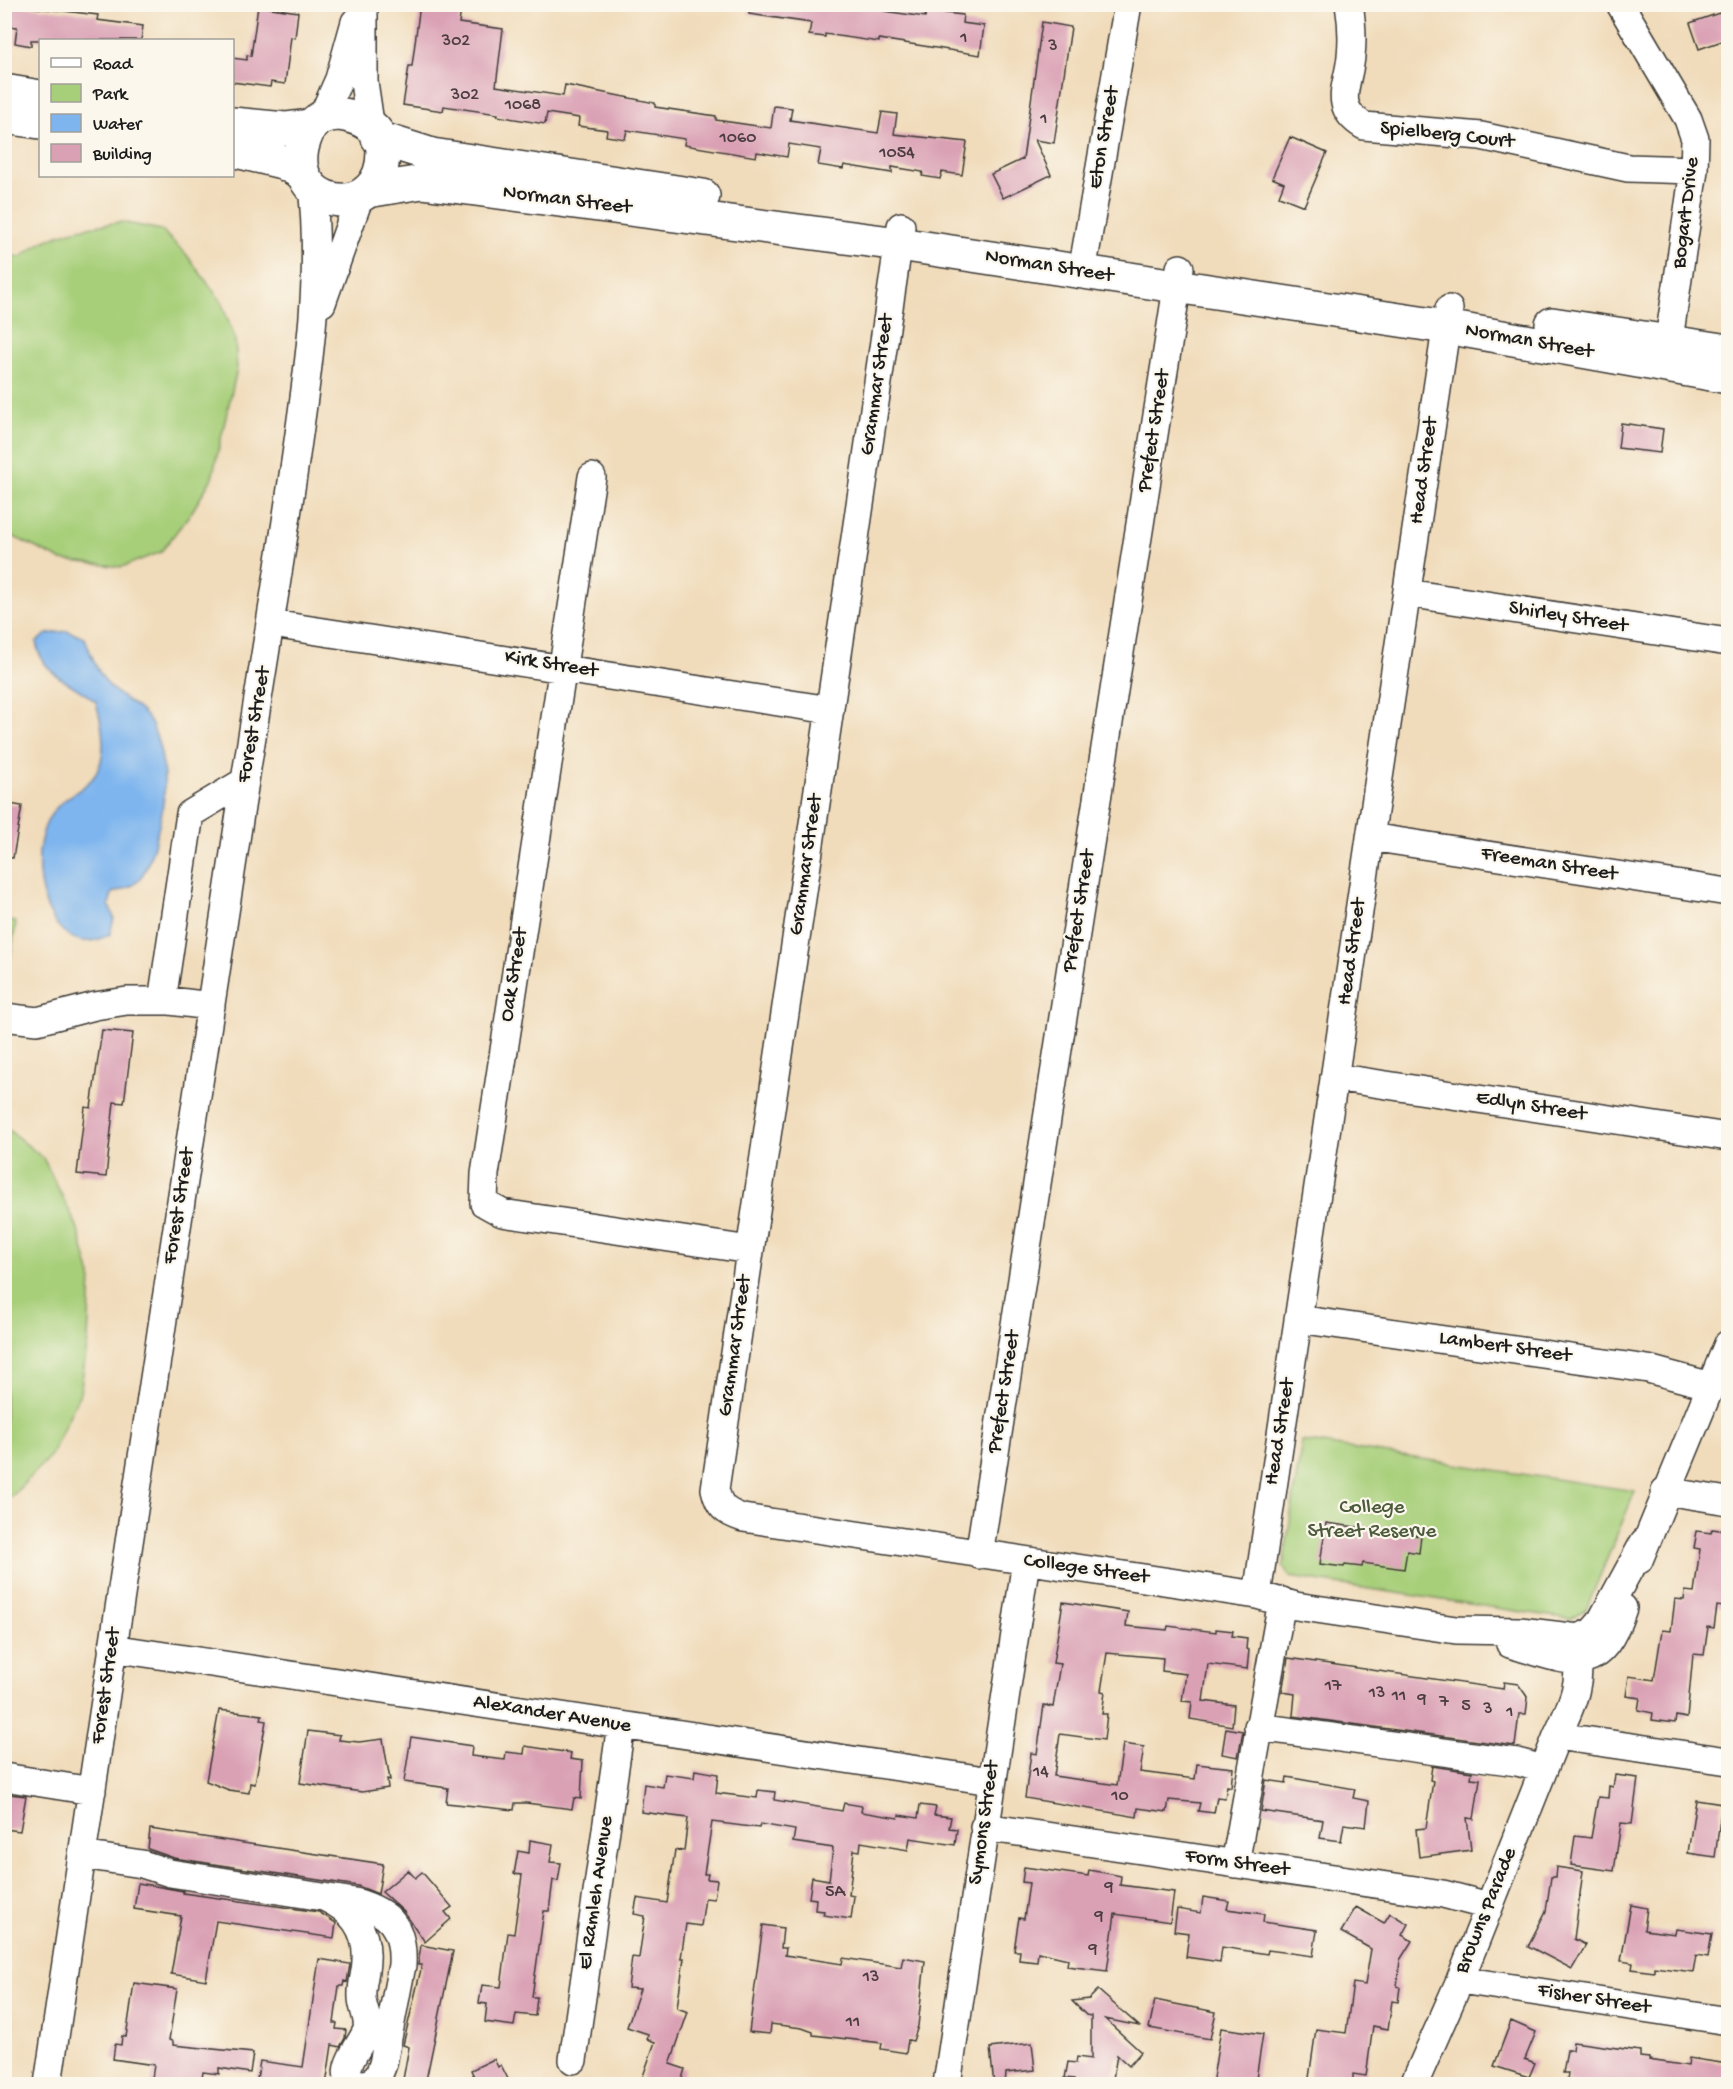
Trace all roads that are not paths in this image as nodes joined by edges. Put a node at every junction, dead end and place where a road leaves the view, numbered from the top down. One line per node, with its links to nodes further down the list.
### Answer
1 (362, 4): 8 (street); 11 (street)
2 (1128, 4): 17 (street, Eton Street)
3 (1349, 4): 13 (street, Spielberg Court)
4 (1620, 4): 13 (street, Bogart Drive)
5 (4, 92): 6 (main road)
6 (39, 97)
7 (4, 117): 9 (main road)
8 (316, 120): 10 (main road); 11 (main road); 14 (main road)
9 (39, 122)
10 (234, 124)
11 (374, 130): 15 (main road); 16 (main road, Norman Street)
12 (234, 150): 14 (main road)
13 (1694, 170): 22 (street, Bogart Drive)
14 (307, 179): 15 (main road); 20 (street, Forest Street)
15 (364, 193): 16 (main road, Norman Street); 20 (street, Forest Street)
16 (900, 235): 17 (main road, Norman Street); 29 (street, Grammar Street)
17 (1084, 263): 18 (main road, Norman Street)
18 (1179, 277): 19 (main road, Norman Street); 45 (street, Prefect Street)
19 (1448, 318): 22 (main road, Norman Street); 25 (street, Head Street)
20 (314, 327): 26 (street, Forest Street)
21 (1728, 351): 22 (main road, Norman Street)
22 (1667, 355): 23 (main road, Norman Street)
23 (1728, 377)
24 (592, 477): 28 (street, Oak Street)
25 (1407, 593): 27 (street, Shirley Street); 31 (street, Head Street)
26 (272, 624): 28 (street, Kirk Street); 30 (street, Forest Street)
27 (1728, 642)
28 (561, 667): 29 (street, Kirk Street); 38 (street, Oak Street)
29 (830, 710): 38 (street, Grammar Street)
30 (245, 781): 33 (street); 34 (street, Forest Street)
31 (1370, 837): 32 (street, Freeman Street); 36 (street, Head Street)
32 (1728, 892)
33 (162, 1001): 34 (street); 35 (street)
34 (211, 1006): 48 (street, Forest Street)
35 (4, 1017)
36 (1334, 1077): 37 (street, Edlyn Street); 39 (street, Head Street)
37 (1728, 1137)
38 (750, 1250): 44 (street, Grammar Street)
39 (1298, 1318): 41 (street, Lambert Street); 47 (street, Head Street)
40 (1728, 1344): 41 (street)
41 (1711, 1386): 42 (street)
42 (1665, 1491): 43 (street); 49 (street)
43 (1728, 1501)
44 (719, 1504): 45 (street, College Street)
45 (979, 1555): 46 (street, College Street)
46 (1026, 1561): 47 (street, College Street); 56 (street, Symons Street)
47 (1269, 1598): 49 (street, College Street); 51 (street, Head Street)
48 (112, 1648): 50 (street, Alexander Avenue); 57 (street, Forest Street)
49 (1570, 1652): 52 (street, Browns Parade)
50 (621, 1725): 56 (street, Alexander Avenue); 65 (street, El Ramleh Avenue)
51 (1258, 1727): 54 (street); 60 (street, Head Street)
52 (1557, 1736): 53 (street); 54 (street, Browns Parade)
53 (1728, 1761)
54 (1544, 1769): 62 (street, Browns Parade)
55 (4, 1777): 57 (street)
56 (991, 1781): 58 (street, Symons Street)
57 (92, 1791): 59 (street, Forest Street)
58 (984, 1827): 60 (street, Form Street); 67 (street, Symons Street)
59 (82, 1855): 61 (street); 66 (street, Forest Street)
60 (1235, 1864): 62 (street, Form Street)
61 (326, 1898): 61 (street)
62 (1489, 1906): 63 (street, Browns Parade)
63 (1460, 1980): 64 (street, Fisher Street); 68 (street, Browns Parade)
64 (1728, 2021)
65 (573, 2060)
66 (48, 2085)
67 (947, 2085)
68 (1414, 2085)

